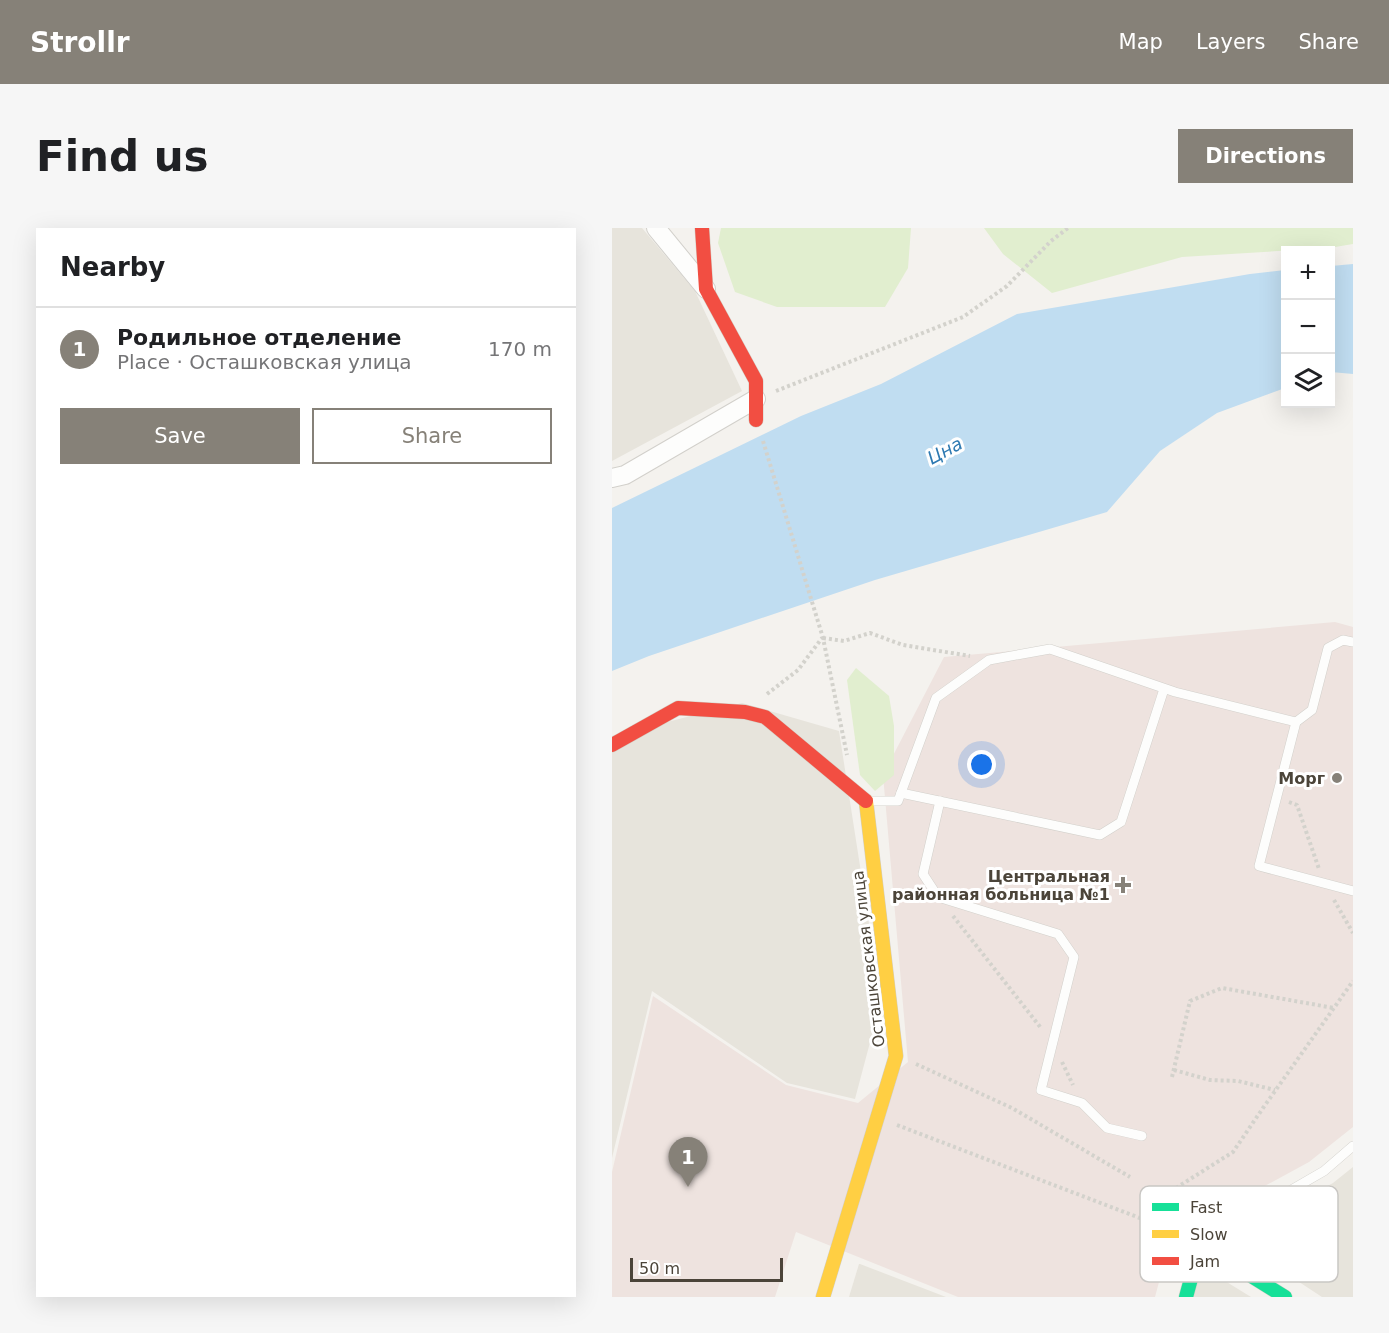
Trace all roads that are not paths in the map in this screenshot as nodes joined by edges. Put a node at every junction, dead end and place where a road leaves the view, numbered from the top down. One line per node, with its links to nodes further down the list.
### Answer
1 (656, 228): 3 (street)
2 (702, 228): 3 (street)
3 (706, 289): 4 (street)
4 (756, 399): 5 (street); 6 (street)
5 (756, 420)
6 (612, 478)
7 (1353, 642): 9 (lane)
8 (1164, 689): 9 (lane); 11 (lane); 13 (lane)
9 (1296, 722): 14 (lane)
10 (612, 745): 12 (street)
11 (901, 793): 12 (lane); 13 (lane)
12 (866, 801): 20 (street, Осташковская улица)
13 (940, 801): 15 (lane)
14 (1353, 891)
15 (1142, 1136)
16 (1353, 1146): 17 (lane)
17 (1298, 1186)
18 (1190, 1282): 21 (street)
19 (1261, 1282): 22 (street)
20 (823, 1297)
21 (1186, 1297)
22 (1285, 1297)

